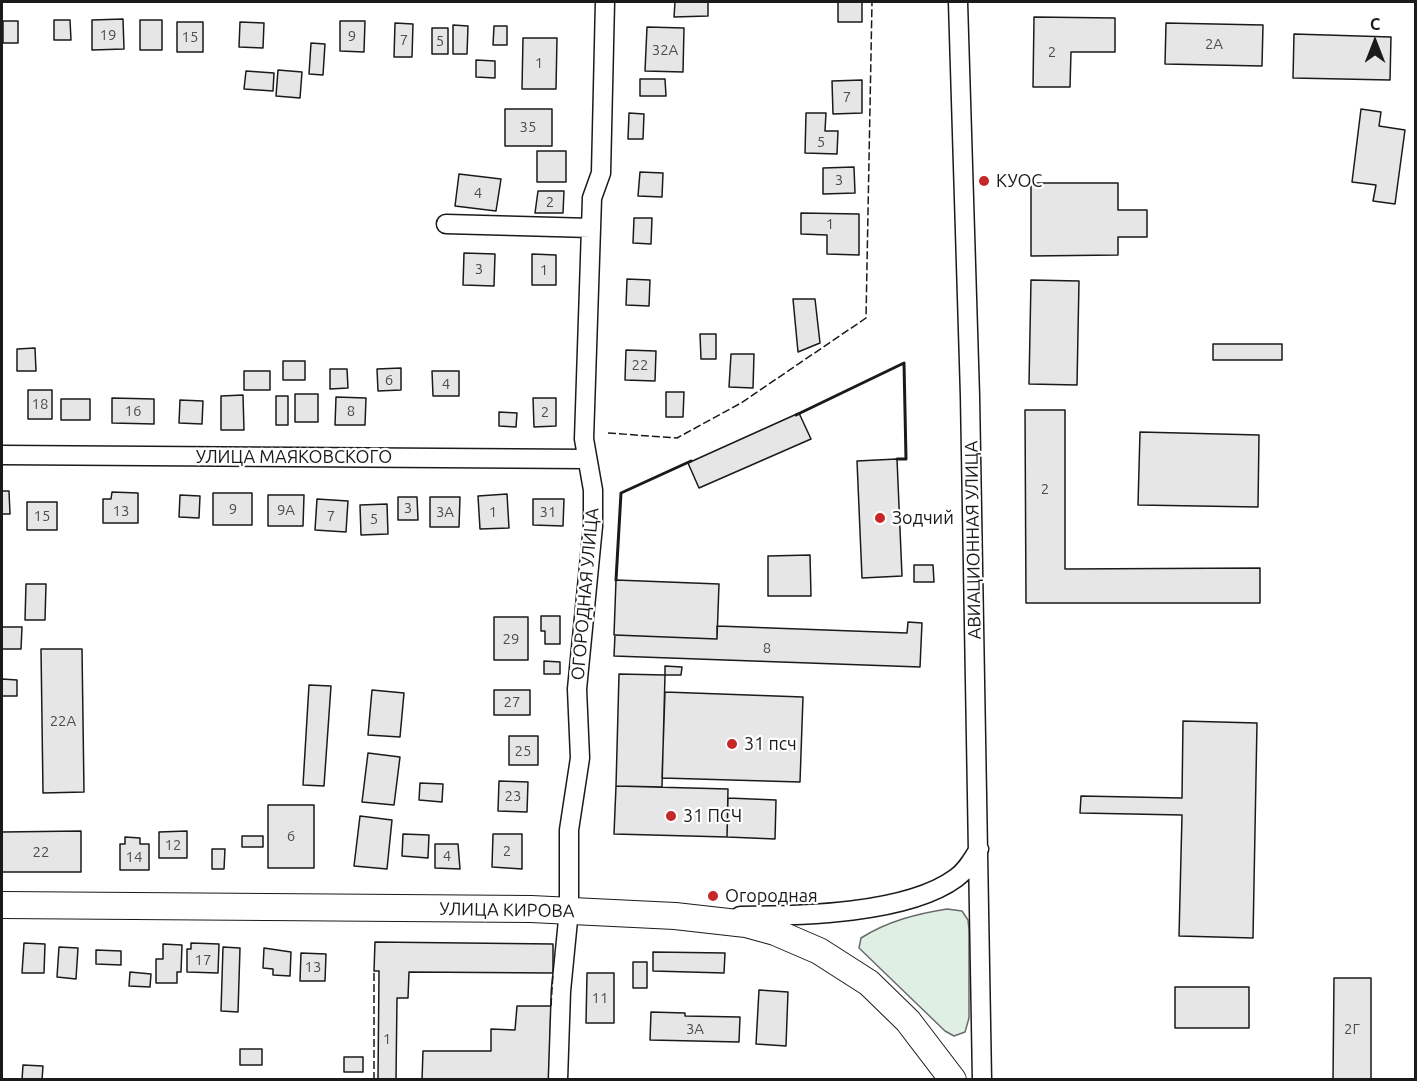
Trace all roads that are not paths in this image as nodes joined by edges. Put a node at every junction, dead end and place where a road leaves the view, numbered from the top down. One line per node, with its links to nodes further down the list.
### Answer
1 (605, 2): 4 (street, ОГОРОДНАЯ УЛИЦА)
2 (958, 2): 7 (street, АВИАЦИОННАЯ УЛИЦА)
3 (446, 224): 4 (street)
4 (591, 228): 6 (street, ОГОРОДНАЯ УЛИЦА)
5 (2, 455): 6 (street, УЛИЦА МАЯКОВСКОГО)
6 (587, 459): 9 (street, ОГОРОДНАЯ УЛИЦА)
7 (979, 849): 10 (street); 13 (street, АВИАЦИОННАЯ УЛИЦА)
8 (2, 905): 9 (main road, УЛИЦА КИРОВА)
9 (569, 910): 10 (main road, УЛИЦА КИРОВА); 11 (street, ОГОРОДНАЯ УЛИЦА)
10 (675, 916): 12 (main road, УЛИЦА КИРОВА)
11 (558, 1080)
12 (953, 1080)
13 (982, 1080)

